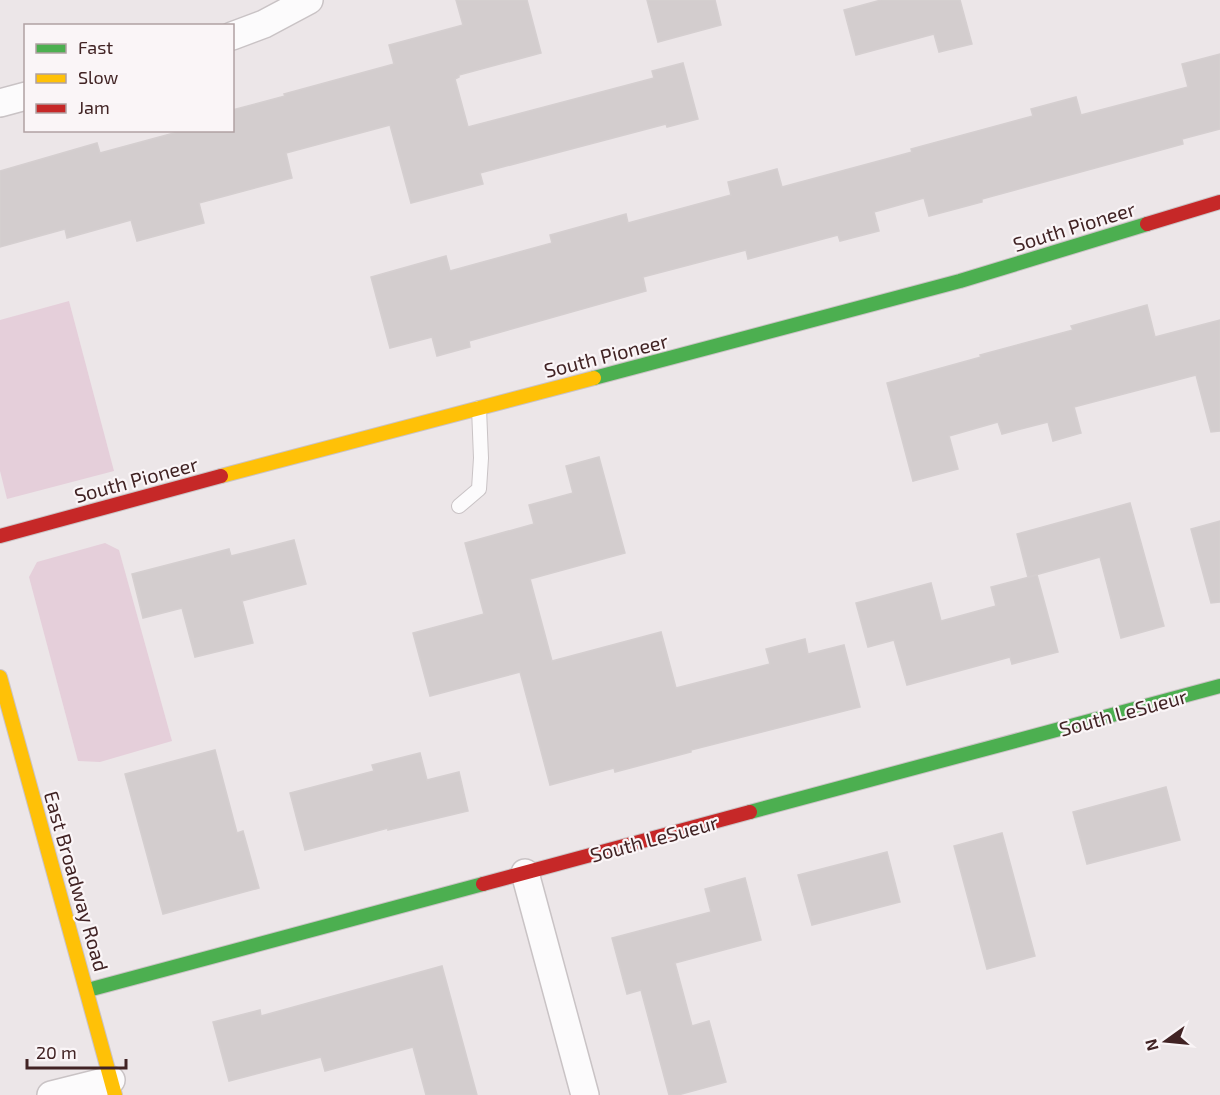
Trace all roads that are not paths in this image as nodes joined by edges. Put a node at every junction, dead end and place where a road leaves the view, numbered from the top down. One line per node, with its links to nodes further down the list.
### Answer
1 (309, 0): 2 (street)
2 (234, 35)
3 (24, 97): 4 (street)
4 (0, 103)
5 (1220, 202): 6 (street, South Pioneer)
6 (479, 408): 7 (lane); 8 (street, South Pioneer)
7 (459, 506)
8 (0, 536)
9 (0, 677): 12 (street, East Broadway Road)
10 (1220, 686): 11 (street, South LeSueur)
11 (525, 873): 12 (street, South LeSueur); 15 (street)
12 (88, 990): 13 (street, East Broadway Road)
13 (113, 1087): 14 (street)
14 (51, 1095)
15 (585, 1095)

